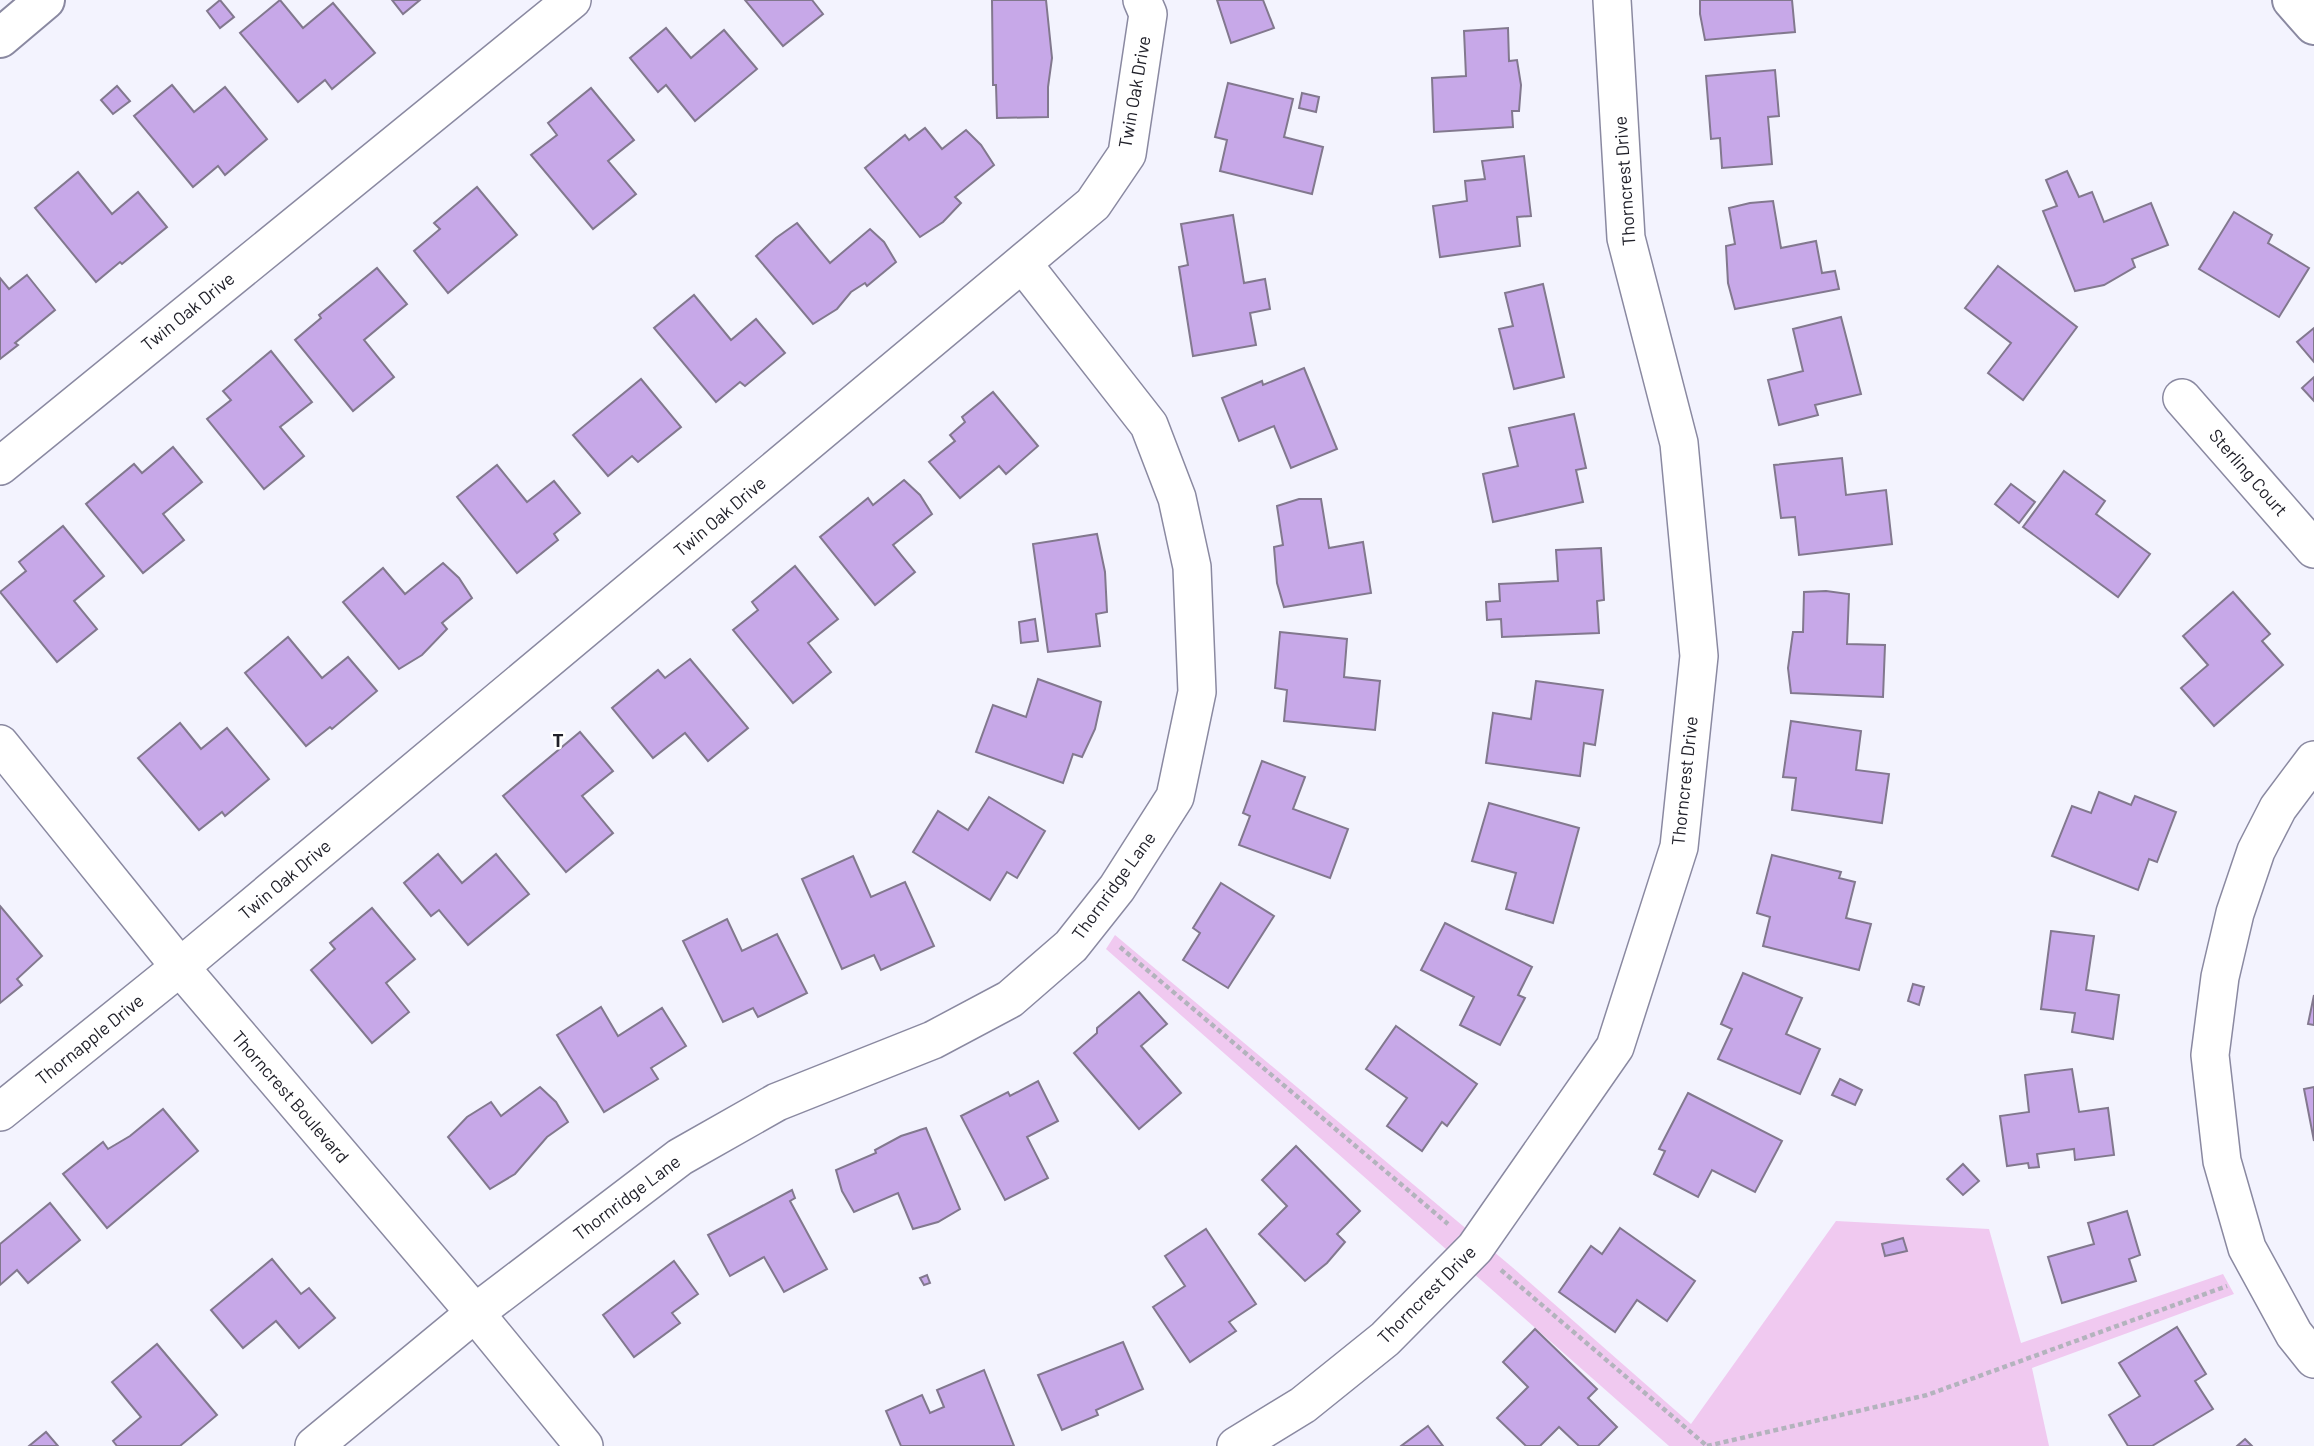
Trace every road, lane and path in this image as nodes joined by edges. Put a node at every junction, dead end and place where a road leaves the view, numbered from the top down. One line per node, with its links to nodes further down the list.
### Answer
1 (45, 0): 7 (street)
2 (572, 0): 10 (street, Twin Oak Drive)
3 (1143, 0): 8 (street, Twin Oak Drive)
4 (1612, 0): 24 (street, Thorncrest Drive)
5 (2292, 0): 6 (street)
6 (2314, 25)
7 (0, 38)
8 (1023, 264): 15 (street, Twin Oak Drive); 20 (street, Thornridge Lane)
9 (2182, 398): 11 (street, Sterling Court)
10 (0, 466)
11 (2314, 549)
12 (0, 744): 15 (street, Thorncrest Boulevard)
13 (2314, 760): 19 (street)
14 (1120, 947): 17 (path)
15 (180, 968): 16 (street, Thornapple Drive); 20 (street, Thorncrest Boulevard)
16 (0, 1112)
17 (1457, 1231)
18 (1493, 1263): 25 (path)
19 (2259, 1271): 21 (street); 25 (path)
20 (475, 1313): 22 (street); 23 (street, Thorncrest Boulevard)
21 (2314, 1359)
22 (314, 1446)
23 (584, 1446)
24 (1236, 1446)
25 (1707, 1446)

